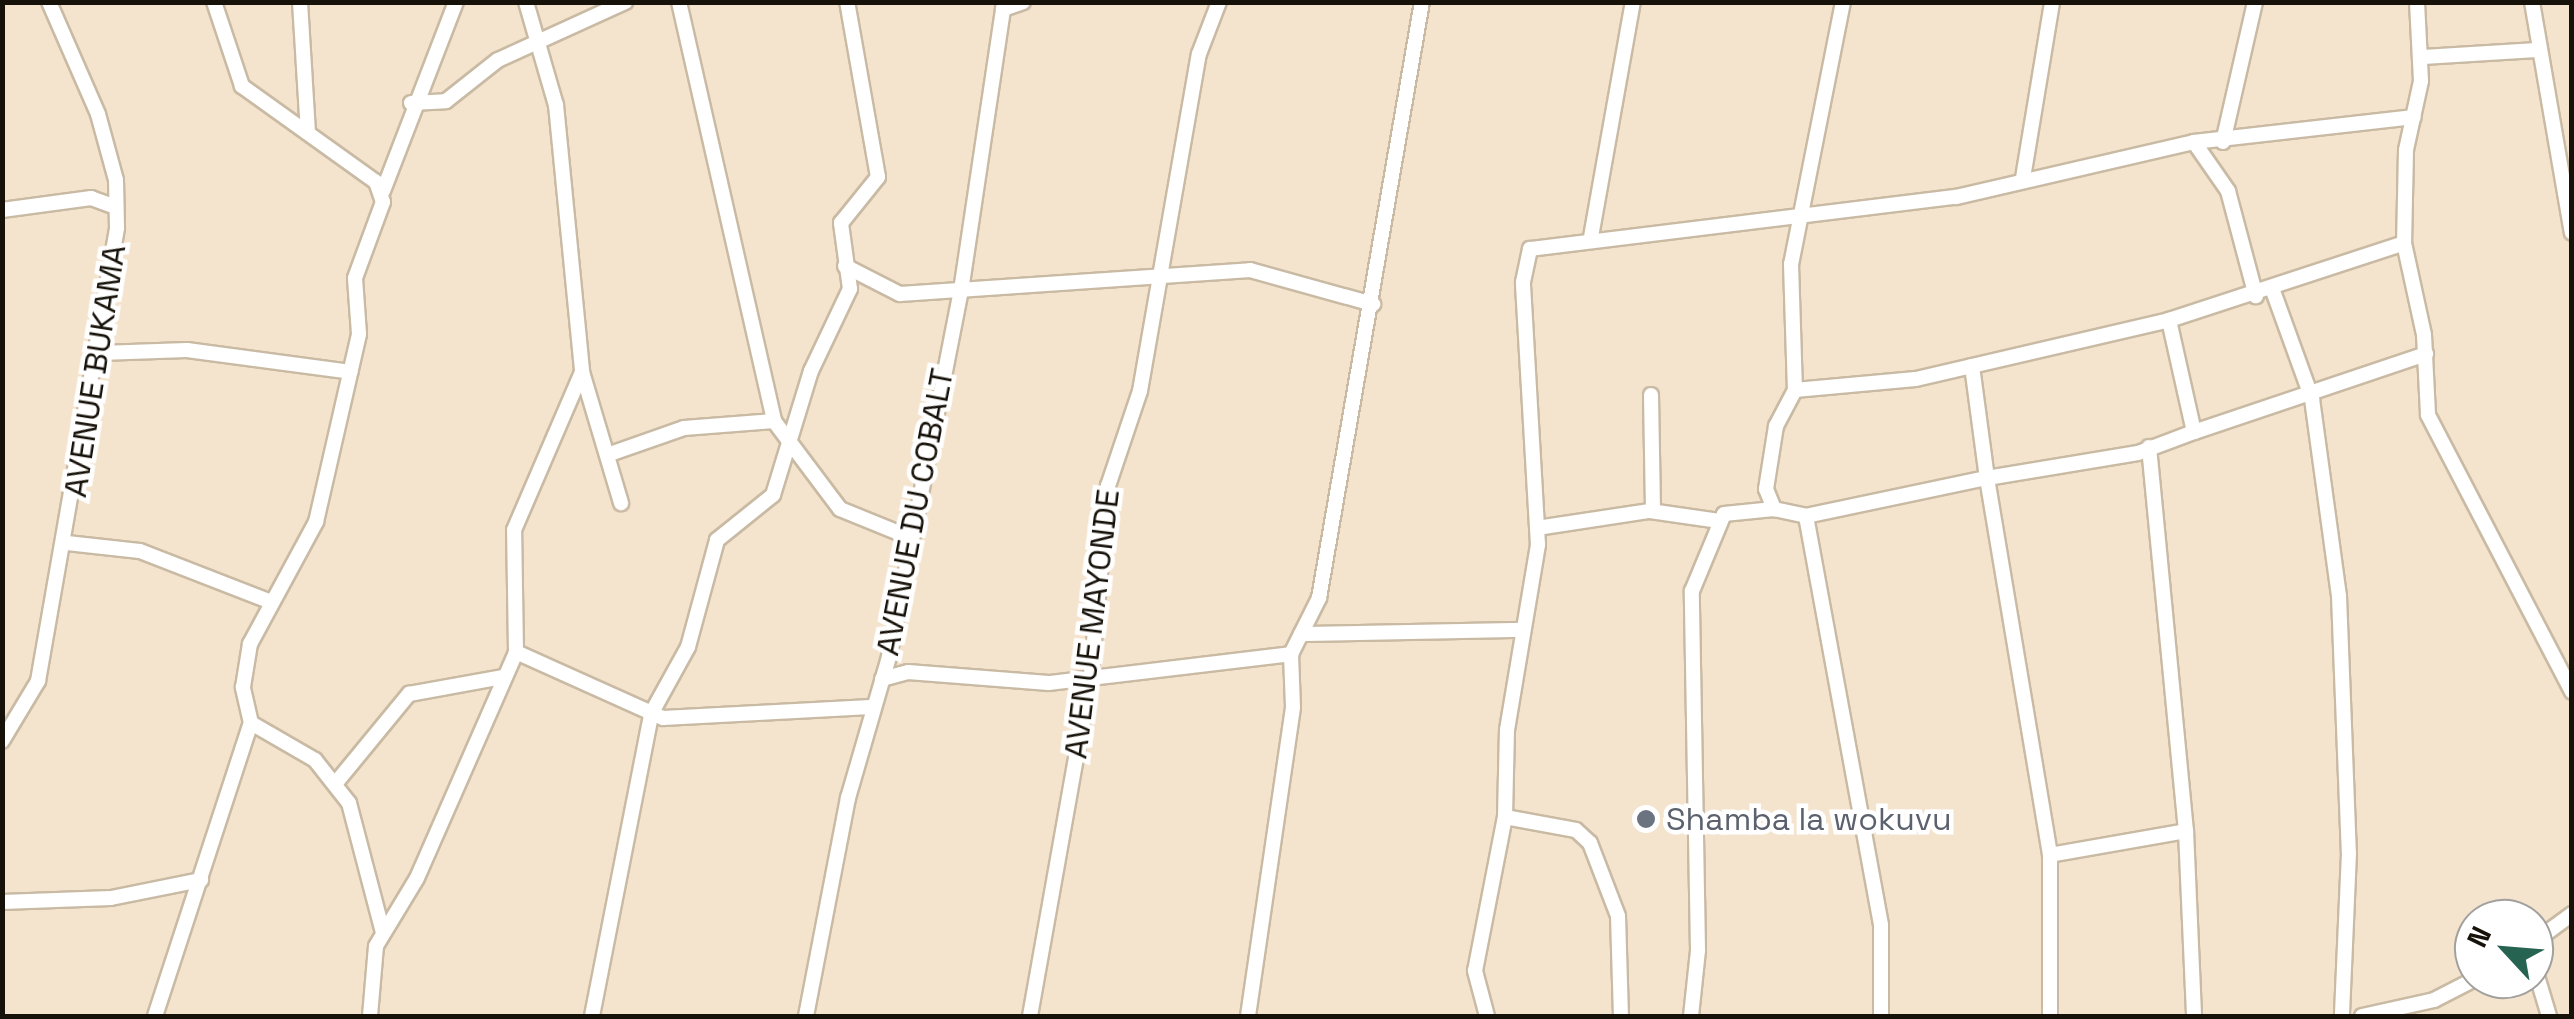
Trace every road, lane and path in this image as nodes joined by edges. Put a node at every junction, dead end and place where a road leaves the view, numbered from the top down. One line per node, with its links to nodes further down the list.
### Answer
1 (49, 2): 29 (street, AVENUE BUKAMA)
2 (214, 2): 24 (street)
3 (300, 2): 24 (street)
4 (456, 2): 22 (street)
5 (526, 2): 19 (street)
6 (625, 2): 19 (street)
7 (679, 2): 50 (street)
8 (847, 2): 35 (street)
9 (1023, 2): 18 (street)
10 (1219, 2): 36 (street, AVENUE MAYONDE)
11 (1422, 2): 40 (street)
12 (1633, 2): 33 (street)
13 (1844, 2): 31 (street)
14 (2052, 2): 27 (street)
15 (2255, 2): 26 (street)
16 (2417, 2): 21 (street)
17 (2532, 2): 20 (street)
18 (1004, 6): 37 (street, AVENUE DU COBALT)
19 (540, 41): 22 (street); 46 (street)
20 (2538, 50): 21 (street); 32 (street)
21 (2422, 57): 23 (street)
22 (412, 104): 28 (street)
23 (2414, 117): 26 (street); 34 (street)
24 (308, 132): 28 (street)
25 (2194, 142): 26 (street); 27 (street); 39 (street)
26 (2223, 142)
27 (2022, 178): 31 (street)
28 (383, 191): 45 (street)
29 (113, 206): 30 (street); 42 (street, AVENUE BUKAMA)
30 (2, 210)
31 (1803, 213): 33 (street); 47 (street)
32 (2572, 233)
33 (1590, 237): 61 (street)
34 (2404, 243): 38 (street); 43 (street)
35 (842, 263): 37 (street); 52 (street)
36 (1165, 277): 37 (street); 40 (street); 69 (street, AVENUE MAYONDE)
37 (962, 284): 62 (street, AVENUE DU COBALT)
38 (2272, 291): 39 (street); 49 (street)
39 (2256, 296): 41 (street)
40 (1372, 304): 66 (street)
41 (2169, 320): 44 (street); 51 (street)
42 (100, 353): 45 (street); 63 (street, AVENUE BUKAMA)
43 (2426, 354): 49 (street); 72 (street)
44 (1972, 366): 47 (street); 55 (street)
45 (351, 372): 64 (street)
46 (582, 372): 54 (street); 67 (street)
47 (1794, 390): 57 (street)
48 (1652, 395): 58 (street)
49 (2312, 399): 51 (street); 97 (street)
50 (774, 421): 52 (street); 54 (street)
51 (2194, 432): 53 (street)
52 (791, 444): 62 (street); 74 (street)
53 (2150, 448): 55 (street); 79 (street)
54 (607, 454): 56 (street)
55 (1988, 478): 59 (street); 80 (street)
56 (621, 502)
57 (1774, 509): 59 (street); 60 (street)
58 (1653, 511): 60 (street); 61 (street)
59 (1806, 516): 94 (street)
60 (1719, 521): 93 (street)
61 (1537, 528): 65 (street)
62 (912, 538): 71 (street, AVENUE DU COBALT)
63 (67, 542): 64 (street); 76 (street, AVENUE BUKAMA)
64 (269, 601): 75 (street)
65 (1519, 630): 66 (street); 78 (street)
66 (1301, 634): 68 (street)
67 (516, 652): 70 (street); 74 (street)
68 (1291, 654): 69 (street); 90 (street)
69 (1090, 675): 71 (street); 89 (street, AVENUE MAYONDE)
70 (503, 676): 77 (street); 83 (street)
71 (882, 679): 73 (street, AVENUE DU COBALT)
72 (2572, 692)
73 (872, 707): 74 (street); 88 (street, AVENUE DU COBALT)
74 (651, 714): 87 (street)
75 (251, 723): 77 (street); 81 (street)
76 (2, 740)
77 (334, 784): 83 (street)
78 (1505, 817): 91 (street); 92 (street)
79 (2186, 831): 80 (street); 96 (street)
80 (2050, 855): 95 (street)
81 (200, 880): 82 (street); 85 (street)
82 (2, 902)
83 (384, 932): 86 (street)
84 (2454, 990): 98 (street)
85 (154, 1016)
86 (370, 1016)
87 (592, 1016)
88 (806, 1016)
89 (1030, 1016)
90 (1248, 1016)
91 (1487, 1016)
92 (1621, 1016)
93 (1691, 1016)
94 (1881, 1016)
95 (2050, 1016)
96 (2194, 1016)
97 (2342, 1016)
98 (2362, 1016)

